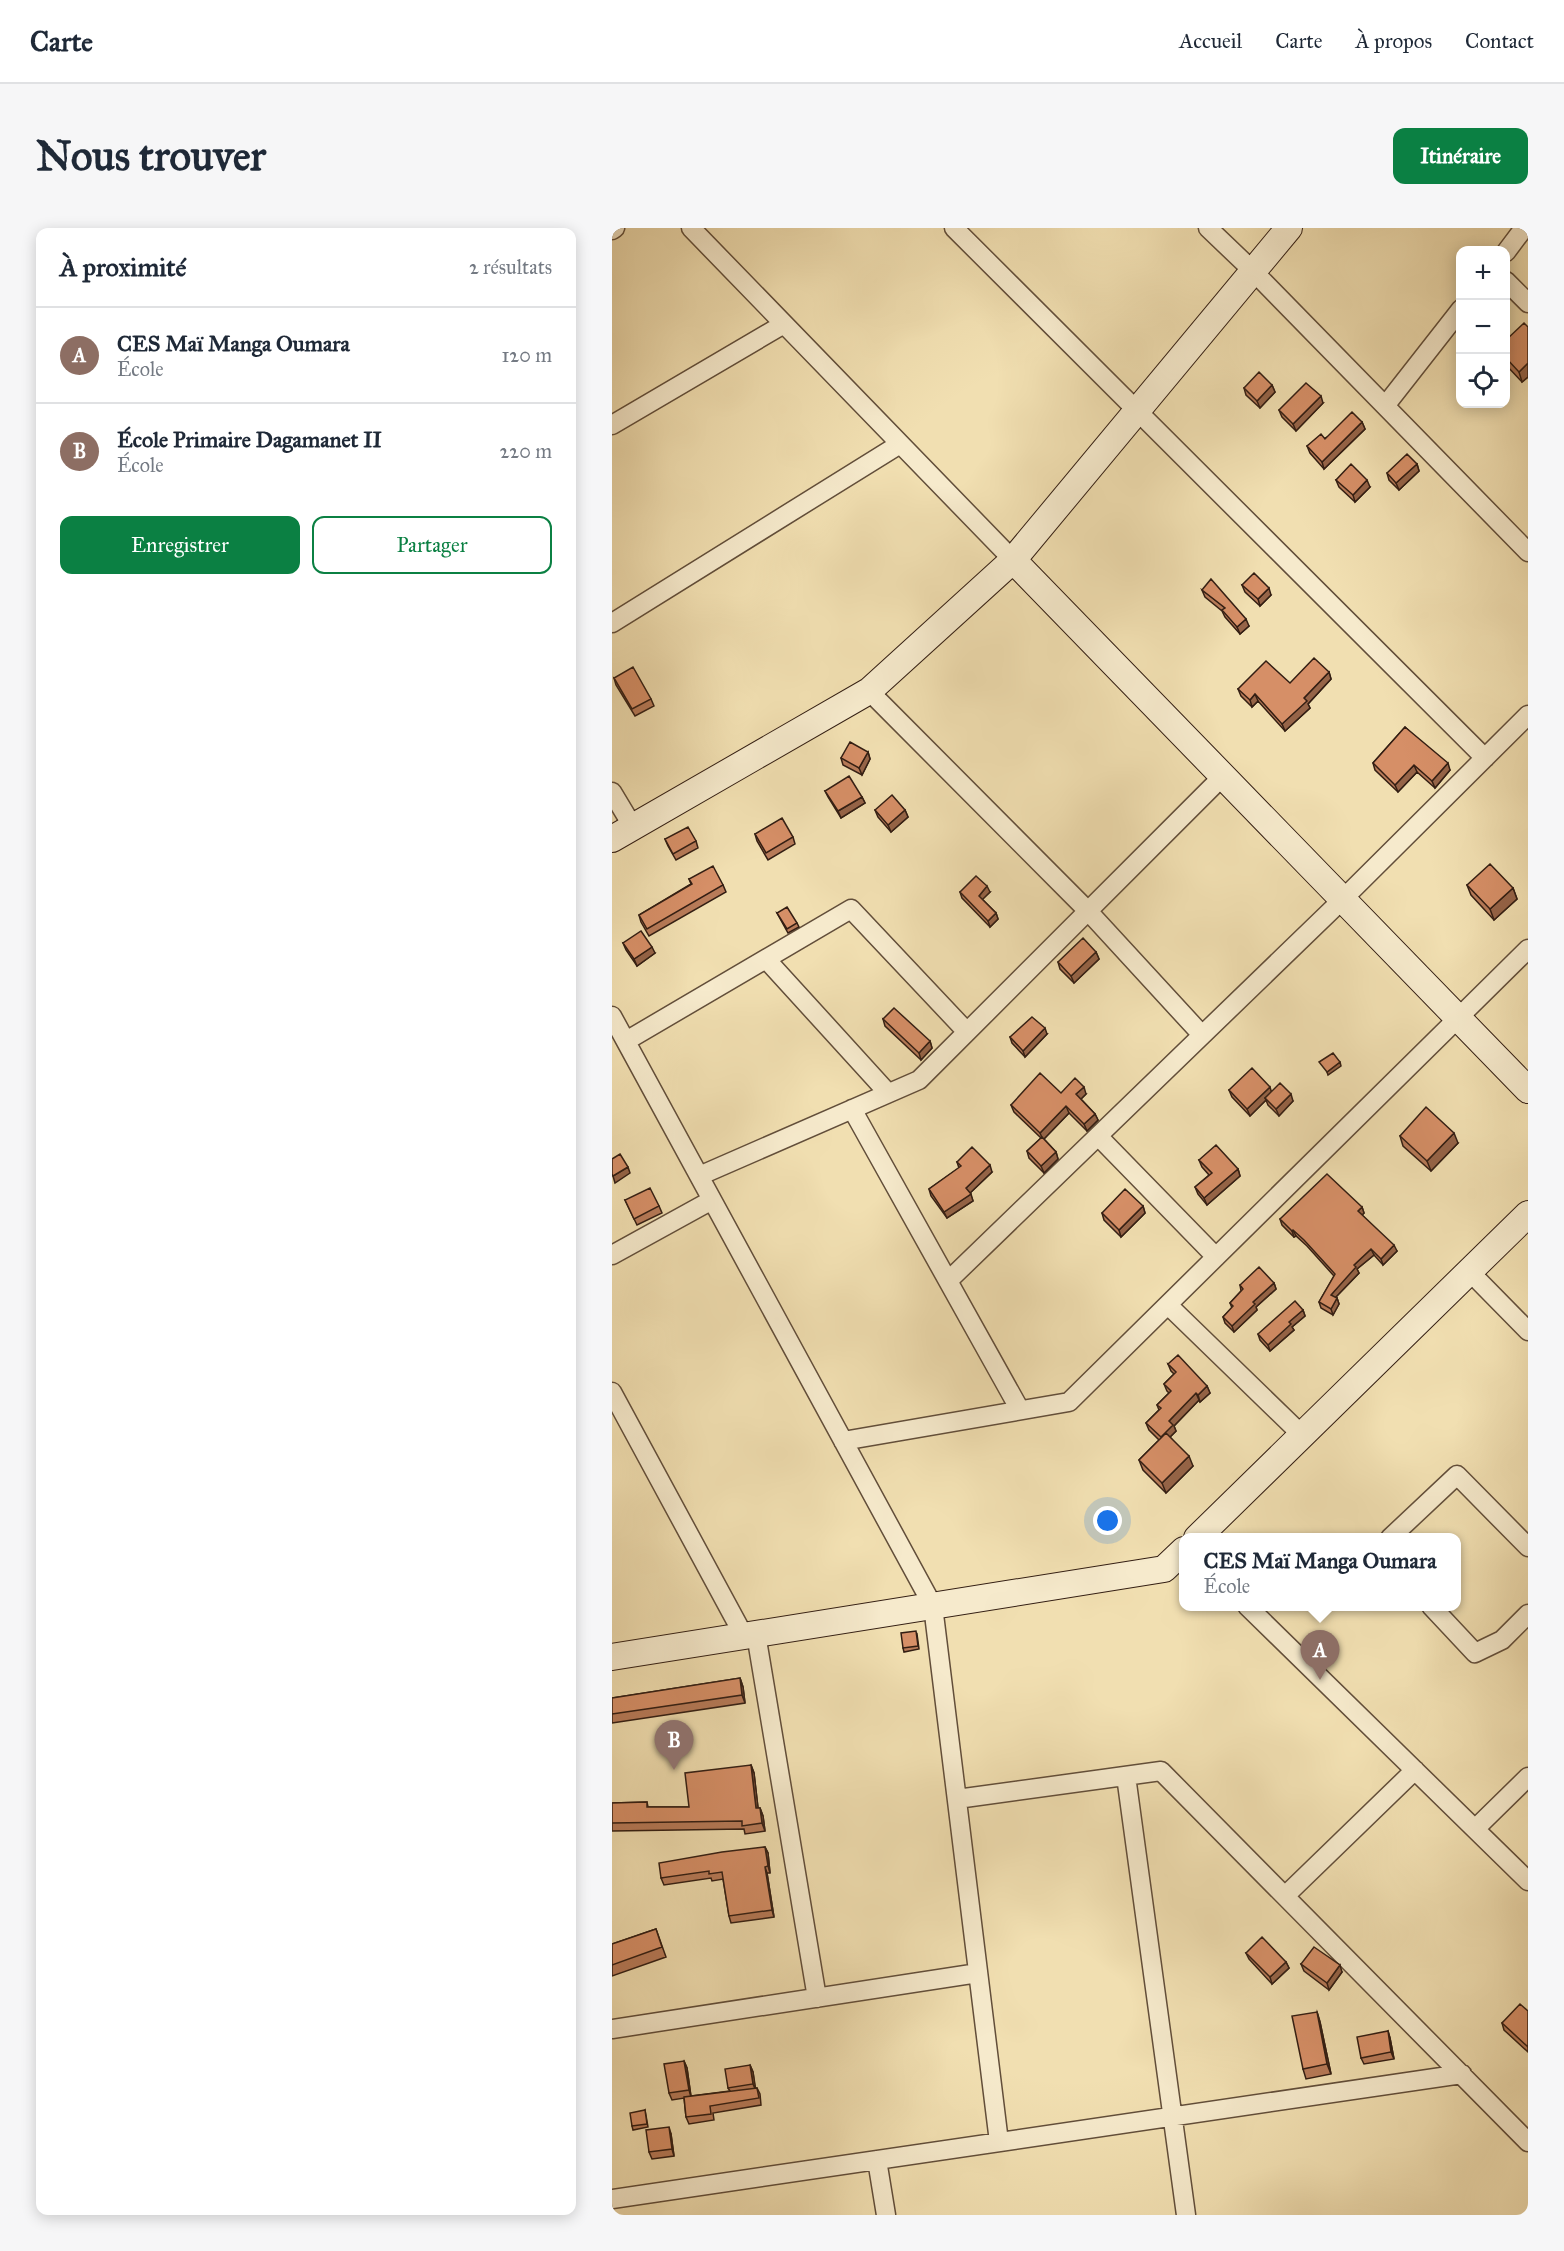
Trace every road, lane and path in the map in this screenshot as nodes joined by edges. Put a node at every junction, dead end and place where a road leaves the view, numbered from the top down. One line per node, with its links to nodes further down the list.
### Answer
1 (690, 228): 11 (street)
2 (954, 228): 13 (street)
3 (1208, 228): 7 (street)
4 (1289, 228): 7 (street)
5 (1524, 228): 6 (street)
6 (1510, 247)
7 (1253, 271): 12 (street); 13 (street)
8 (1510, 285): 9 (street)
9 (1528, 303)
10 (1456, 315): 12 (street)
11 (784, 324): 14 (street); 15 (street)
12 (1385, 406): 16 (street)
13 (1137, 410): 17 (street); 21 (street)
14 (612, 425)
15 (900, 444): 17 (street); 18 (street)
16 (1528, 552)
17 (1013, 560): 19 (street); 22 (street)
18 (612, 623)
19 (869, 691): 24 (street); 26 (street)
20 (1528, 714): 21 (street)
21 (1485, 758): 25 (street)
22 (1223, 776): 25 (street); 26 (street)
23 (612, 792): 24 (street)
24 (623, 833)
25 (1343, 899): 30 (street); 32 (street)
26 (1088, 911): 31 (street); 32 (street)
27 (1528, 949): 30 (street)
28 (766, 959): 31 (street); 33 (street); 35 (street)
29 (612, 1016): 33 (street)
30 (1459, 1018): 34 (street); 42 (street)
31 (967, 1032): 35 (street)
32 (1202, 1035): 37 (street)
33 (626, 1041): 38 (street)
34 (1528, 1090)
35 (888, 1093): 36 (street)
36 (852, 1109): 38 (street); 44 (street)
37 (1098, 1136): 42 (street); 44 (street)
38 (699, 1176): 39 (street)
39 (712, 1200): 41 (street); 50 (street)
40 (1528, 1214): 43 (street)
41 (612, 1255)
42 (1216, 1257): 45 (street)
43 (1469, 1272): 46 (street); 49 (street)
44 (948, 1281): 48 (street)
45 (1168, 1305): 48 (street); 49 (street)
46 (1528, 1331)
47 (612, 1392): 59 (street)
48 (1020, 1410): 50 (street)
49 (1302, 1435): 51 (street)
50 (843, 1441): 55 (street)
51 (1202, 1533)
52 (1395, 1533): 53 (street)
53 (1528, 1547)
54 (1179, 1555): 55 (street)
55 (933, 1606): 59 (street); 64 (street)
56 (1253, 1611): 61 (street)
57 (1436, 1611): 58 (street)
58 (1528, 1614)
59 (750, 1635): 60 (street); 69 (street)
60 (612, 1657)
61 (1415, 1770): 65 (street); 67 (street)
62 (1126, 1776): 64 (street); 67 (street); 72 (street)
63 (1528, 1777): 65 (street)
64 (957, 1799): 68 (street)
65 (1475, 1829): 66 (street)
66 (1528, 1881)
67 (1285, 1896): 71 (street)
68 (978, 1973): 69 (street); 73 (street)
69 (817, 1998): 70 (street)
70 (612, 2030)
71 (1462, 2074): 72 (street); 74 (street)
72 (1172, 2116): 73 (street); 78 (street)
73 (999, 2142): 75 (street)
74 (1528, 2142)
75 (877, 2160): 76 (street); 77 (street)
76 (612, 2199)
77 (886, 2215)
78 (1186, 2215)

